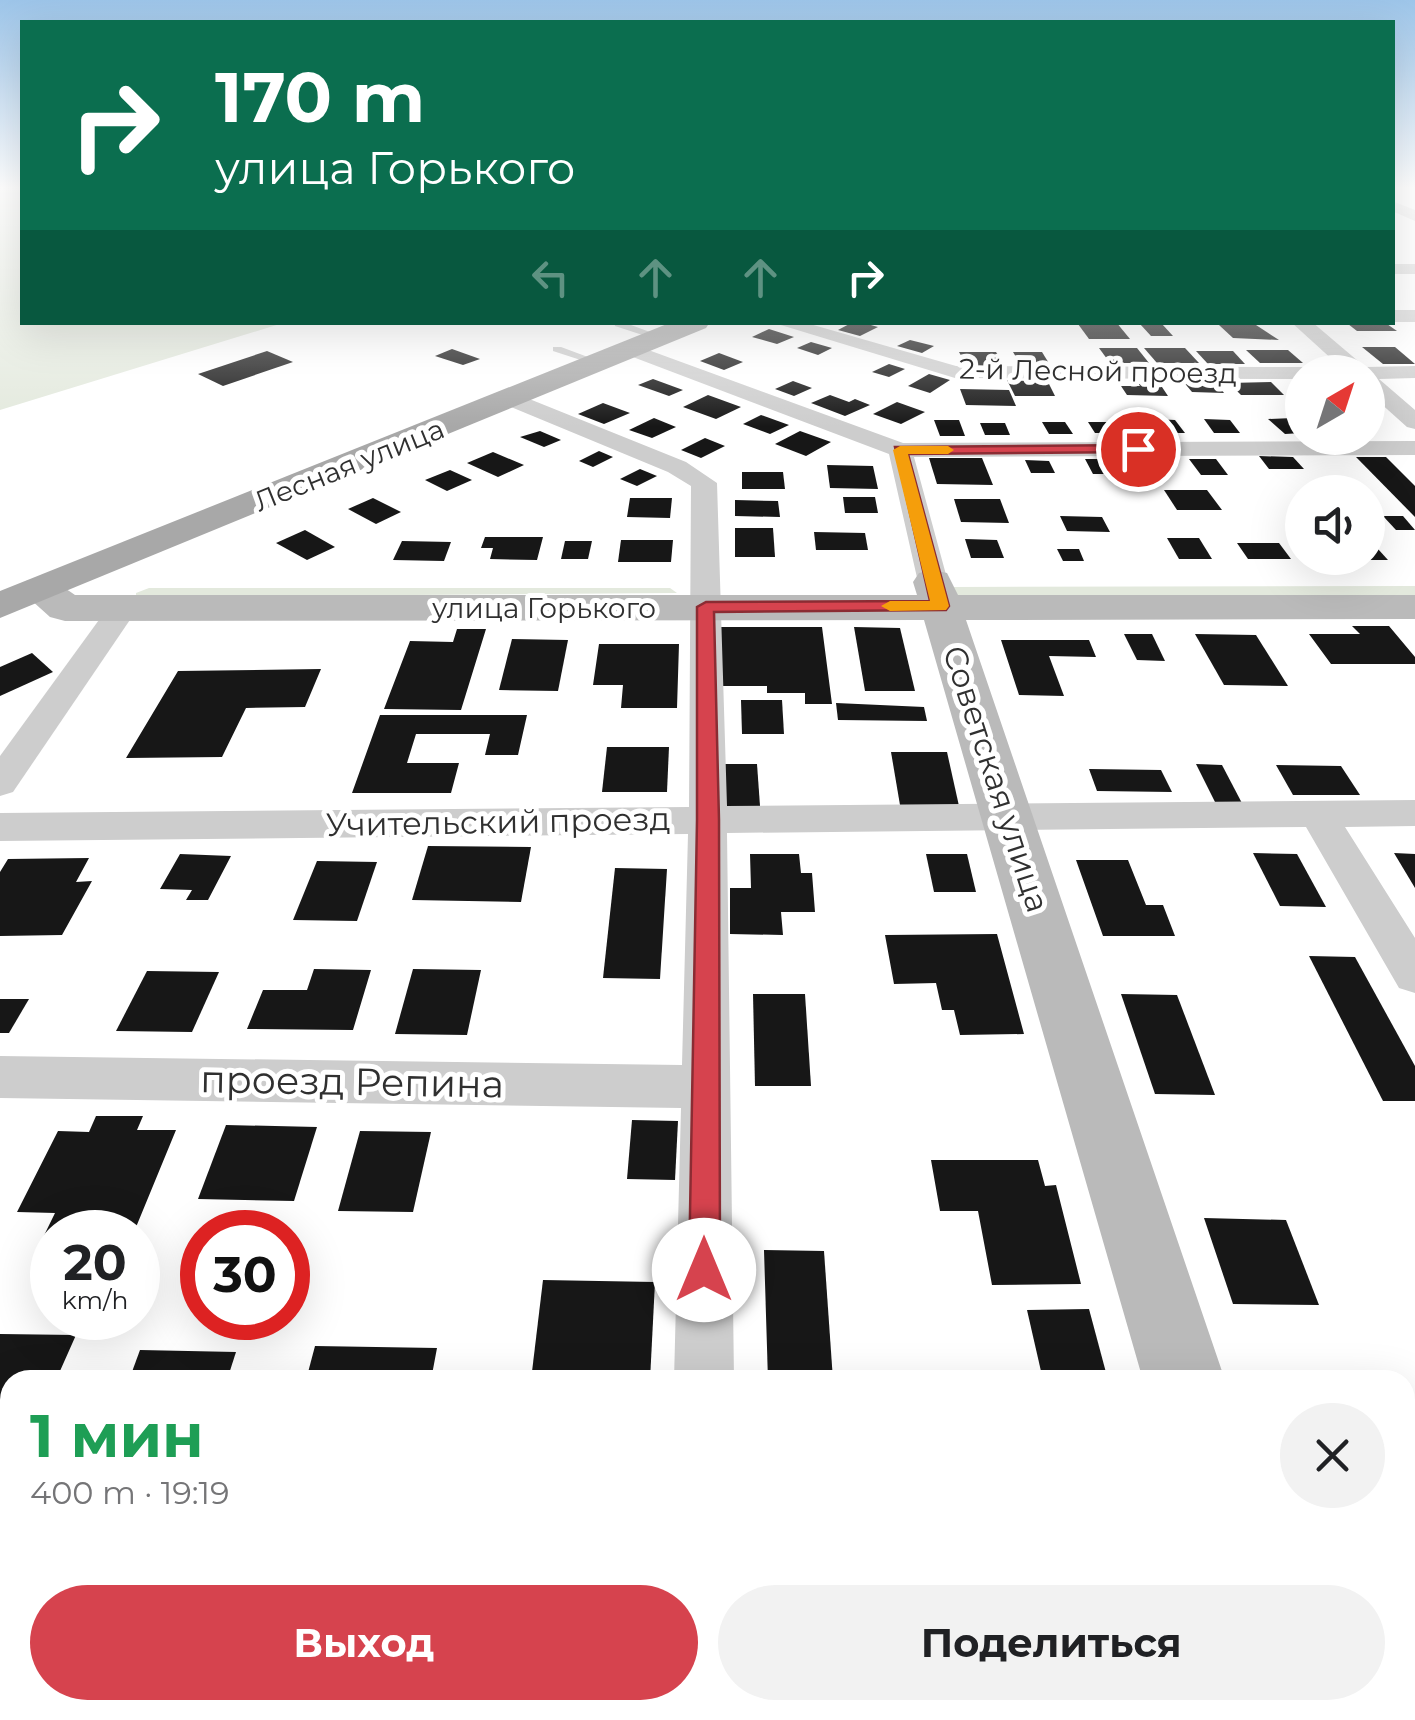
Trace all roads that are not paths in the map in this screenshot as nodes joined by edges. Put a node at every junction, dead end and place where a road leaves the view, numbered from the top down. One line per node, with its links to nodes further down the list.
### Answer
1 (790, 325): 7 (street, 2-й Лесной проезд)
2 (1303, 325): 5 (street)
3 (662, 331): 6 (main road, Лесная улица); 14 (street)
4 (557, 349): 6 (lane)
5 (1338, 355)
6 (599, 364): 11 (main road, Лесная улица)
7 (1285, 372)
8 (1385, 372): 9 (street)
9 (1415, 372)
10 (1385, 396): 12 (street)
11 (512, 399): 15 (main road, Лесная улица); 19 (street)
12 (1415, 422)
13 (1415, 448): 14 (street)
14 (900, 450): 18 (street, Советская улица)
15 (99, 566): 17 (main road, Лесная улица); 19 (main road, улица Горького)
16 (1415, 579): 18 (main road, улица Горького)
17 (40, 590): 20 (main road, Лесная улица); 21 (main road, улица Горького)
18 (936, 594): 19 (main road, улица Горького); 22 (main road, улица Горького); 26 (main road, Советская улица)
19 (706, 595): 21 (main road, улица Горького); 27 (street)
20 (0, 606)
21 (123, 608): 23 (street)
22 (1415, 608)
23 (0, 783)
24 (1415, 813): 25 (street, Учительский проезд)
25 (1317, 814): 26 (street, Учительский проезд); 29 (street)
26 (1009, 817): 27 (street, Учительский проезд); 33 (main road, Советская улица)
27 (708, 820): 28 (street, Учительский проезд); 31 (street)
28 (0, 827)
29 (1415, 975)
30 (0, 1077): 31 (street, проезд Репина)
31 (705, 1087): 32 (street)
32 (704, 1370)
33 (1181, 1370)

